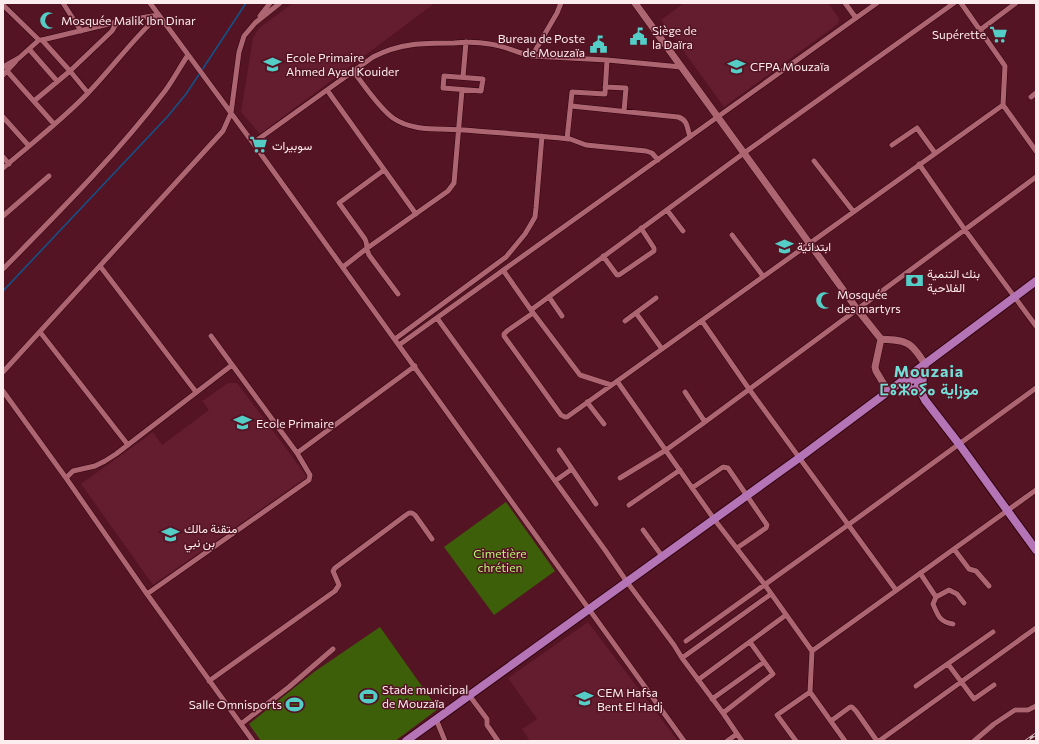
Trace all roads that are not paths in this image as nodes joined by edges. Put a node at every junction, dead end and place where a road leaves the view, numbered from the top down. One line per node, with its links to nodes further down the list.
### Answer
1 (63, 3): 18 (street)
2 (150, 3): 13 (street)
3 (270, 3): 16 (street)
4 (280, 3): 16 (street)
5 (561, 3): 23 (street)
6 (635, 3): 25 (main road)
7 (845, 3): 14 (street)
8 (877, 3): 14 (street)
9 (954, 3): 53 (street)
10 (962, 3): 17 (street)
11 (1016, 3): 17 (street)
12 (3, 5): 19 (street)
13 (159, 15): 15 (street); 22 (street); 34 (street)
14 (856, 18): 42 (street)
15 (117, 22): 18 (street); 27 (street)
16 (255, 24): 41 (street)
17 (980, 30): 38 (street)
18 (81, 31): 19 (street)
19 (41, 40): 21 (street); 27 (street)
20 (466, 42): 23 (street); 28 (street); 29 (street)
21 (29, 49): 26 (street); 30 (street)
22 (188, 55): 41 (street); 77 (street)
23 (532, 56): 24 (street)
24 (607, 60): 25 (street); 31 (street)
25 (681, 67): 42 (main road)
26 (4, 71): 37 (street)
27 (70, 71): 30 (street); 34 (street)
28 (354, 71): 32 (street); 45 (street)
29 (463, 77): 33 (street); 33 (street)
30 (57, 81): 37 (street)
31 (605, 86): 39 (street); 40 (street)
32 (327, 90): 49 (street); 61 (street)
33 (462, 90): 45 (street)
34 (88, 93): 44 (street)
35 (1036, 93): 36 (street)
36 (1031, 96)
37 (34, 102): 44 (street)
38 (1003, 105): 52 (street); 54 (street)
39 (571, 106): 40 (street); 48 (street)
40 (624, 111): 47 (street)
41 (230, 113): 49 (street); 75 (street)
42 (718, 117): 47 (street); 53 (main road)
43 (3, 118): 51 (street)
44 (54, 124): 51 (street)
45 (459, 129): 46 (street); 66 (street)
46 (542, 136): 48 (street); 95 (street)
47 (690, 137): 56 (street)
48 (567, 139): 56 (street)
49 (254, 143): 76 (street)
50 (892, 145): 54 (street)
51 (29, 146): 58 (street)
52 (1036, 151)
53 (744, 153): 64 (street); 72 (main road)
54 (934, 153): 59 (street)
55 (3, 157): 58 (street)
56 (658, 160): 78 (street)
57 (814, 161): 65 (street)
58 (9, 164): 60 (street)
59 (919, 164): 65 (street); 70 (street)
60 (3, 168)
61 (384, 170): 66 (street); 73 (street)
62 (49, 176): 67 (street)
63 (1036, 177): 70 (street)
64 (667, 210): 68 (street); 69 (street)
65 (853, 212): 72 (street)
66 (416, 214): 73 (street)
67 (3, 216)
68 (641, 228): 74 (street); 74 (street)
69 (683, 230)
70 (965, 230): 83 (street); 85 (street)
71 (732, 235): 79 (street)
72 (809, 243): 79 (street); 85 (main road)
73 (366, 249): 76 (street); 81 (street)
74 (603, 256): 82 (street)
75 (100, 266): 93 (street); 110 (street)
76 (343, 267): 95 (street)
77 (3, 269)
78 (503, 270): 86 (street); 89 (street)
79 (763, 276): 91 (street)
80 (1036, 281): 83 (main road)
81 (398, 294)
82 (548, 297): 86 (street); 88 (street)
83 (1014, 297): 92 (street); 99 (main road)
84 (656, 298): 87 (street)
85 (857, 309): 96 (main road); 107 (street)
86 (532, 312): 104 (street); 112 (street)
87 (636, 313): 90 (street); 98 (street)
88 (562, 316)
89 (437, 318): 97 (street); 125 (street)
90 (625, 321)
91 (702, 321): 98 (street); 107 (street)
92 (1036, 326)
93 (40, 332): 102 (street); 116 (street)
94 (211, 336): 100 (street)
95 (395, 339): 97 (street)
96 (881, 339): 99 (main road); 109 (main road)
97 (399, 345): 101 (street)
98 (662, 349): 103 (street)
99 (925, 364): 105 (main road); 105 (main road)
100 (232, 365): 110 (street); 119 (street)
101 (415, 366): 119 (street); 149 (street)
102 (3, 372)
103 (617, 381): 104 (street); 118 (street)
104 (611, 385): 112 (street)
105 (914, 386): 109 (main road); 109 (main road); 115 (main road)
106 (1036, 388): 115 (street)
107 (749, 389): 113 (street); 120 (street)
108 (3, 391): 123 (street)
109 (888, 391): 120 (main road)
110 (196, 392): 116 (street)
111 (685, 392): 113 (street)
112 (587, 402): 114 (street)
113 (705, 422): 118 (street)
114 (604, 424)
115 (959, 444): 131 (main road); 133 (street)
116 (128, 445): 123 (street)
117 (559, 450): 121 (street)
118 (666, 450): 122 (street); 124 (street)
119 (297, 454): 145 (street)
120 (799, 458): 128 (main road); 133 (street)
121 (572, 469): 125 (street); 129 (street)
122 (680, 470): 126 (street); 130 (street)
123 (66, 478): 145 (street)
124 (620, 478)
125 (555, 481): 141 (street)
126 (692, 488): 128 (street); 132 (street)
127 (1036, 490): 131 (street)
128 (747, 496): 132 (main road); 136 (street)
129 (596, 504)
130 (629, 505)
131 (1007, 511): 137 (street); 138 (main road)
132 (714, 519): 136 (street); 139 (main road)
133 (848, 525): 142 (street); 144 (street)
134 (643, 530): 139 (street)
135 (432, 538): 162 (street)
136 (737, 548): 142 (street)
137 (954, 549): 140 (street); 143 (street)
138 (1036, 550)
139 (662, 556): 141 (main road)
140 (920, 573): 144 (street); 147 (street)
141 (626, 582): 149 (main road); 158 (street)
142 (765, 585): 146 (street); 154 (street)
143 (989, 586)
144 (896, 590): 157 (street)
145 (147, 594): 162 (street)
146 (771, 594): 150 (street); 158 (street)
147 (936, 597): 148 (street); 151 (street)
148 (964, 603)
149 (589, 609): 167 (main road); 179 (street)
150 (786, 615): 155 (street); 157 (street)
151 (953, 624)
152 (1036, 628): 163 (street)
153 (993, 632): 160 (street)
154 (686, 642)
155 (750, 642): 159 (street); 161 (street)
156 (333, 649): 173 (street)
157 (812, 651): 166 (street)
158 (682, 658): 161 (street)
159 (764, 662): 168 (street); 170 (street)
160 (948, 664): 163 (street); 165 (street)
161 (698, 680): 168 (street)
162 (210, 681): 173 (street)
163 (961, 682): 164 (street); 184 (street)
164 (994, 685)
165 (916, 686)
166 (810, 692): 172 (street); 182 (street)
167 (469, 695): 171 (main road); 178 (street)
168 (712, 700): 170 (street)
169 (1036, 706): 185 (street)
170 (723, 713): 174 (street)
171 (436, 719): 176 (main road); 177 (street)
172 (831, 721): 183 (street); 184 (street)
173 (241, 724): 175 (street)
174 (737, 734): 180 (street); 181 (street)
175 (253, 741)
176 (406, 741)
177 (445, 741)
178 (498, 741)
179 (684, 741)
180 (727, 741)
181 (742, 741)
182 (796, 741)
183 (845, 741)
184 (878, 741)
185 (974, 741)

